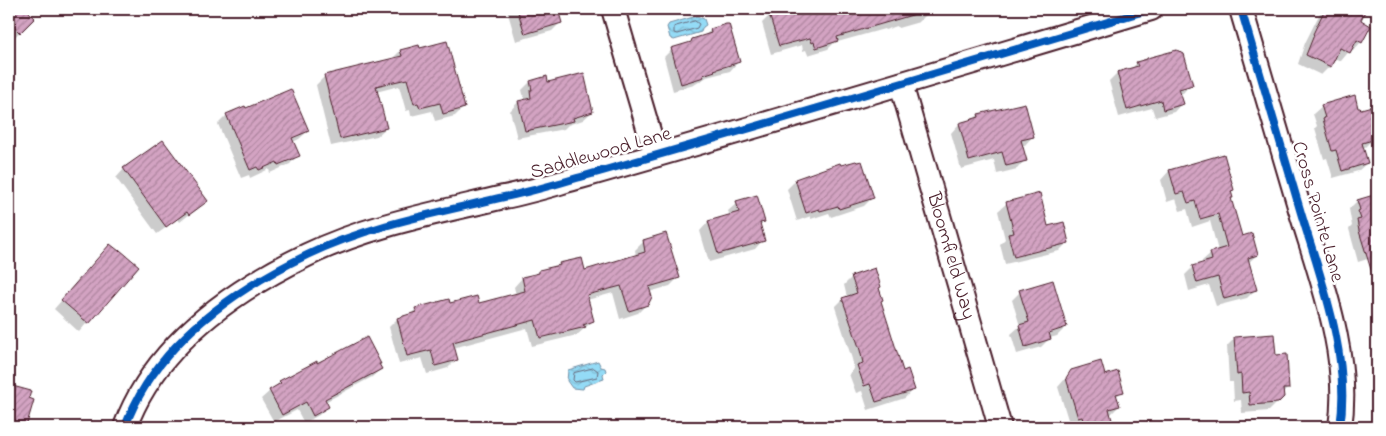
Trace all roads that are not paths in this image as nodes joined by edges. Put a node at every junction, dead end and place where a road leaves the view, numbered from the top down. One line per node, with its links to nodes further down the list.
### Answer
1 (613, 9): 5 (street)
2 (1151, 9): 4 (street, Saddlewood Lane)
3 (1241, 9): 8 (street, Cross Pointe Lane)
4 (901, 84): 5 (street, Saddlewood Lane); 7 (street, Bloomfield Way)
5 (656, 155): 6 (street, Saddlewood Lane)
6 (125, 427)
7 (1000, 427)
8 (1340, 427)

